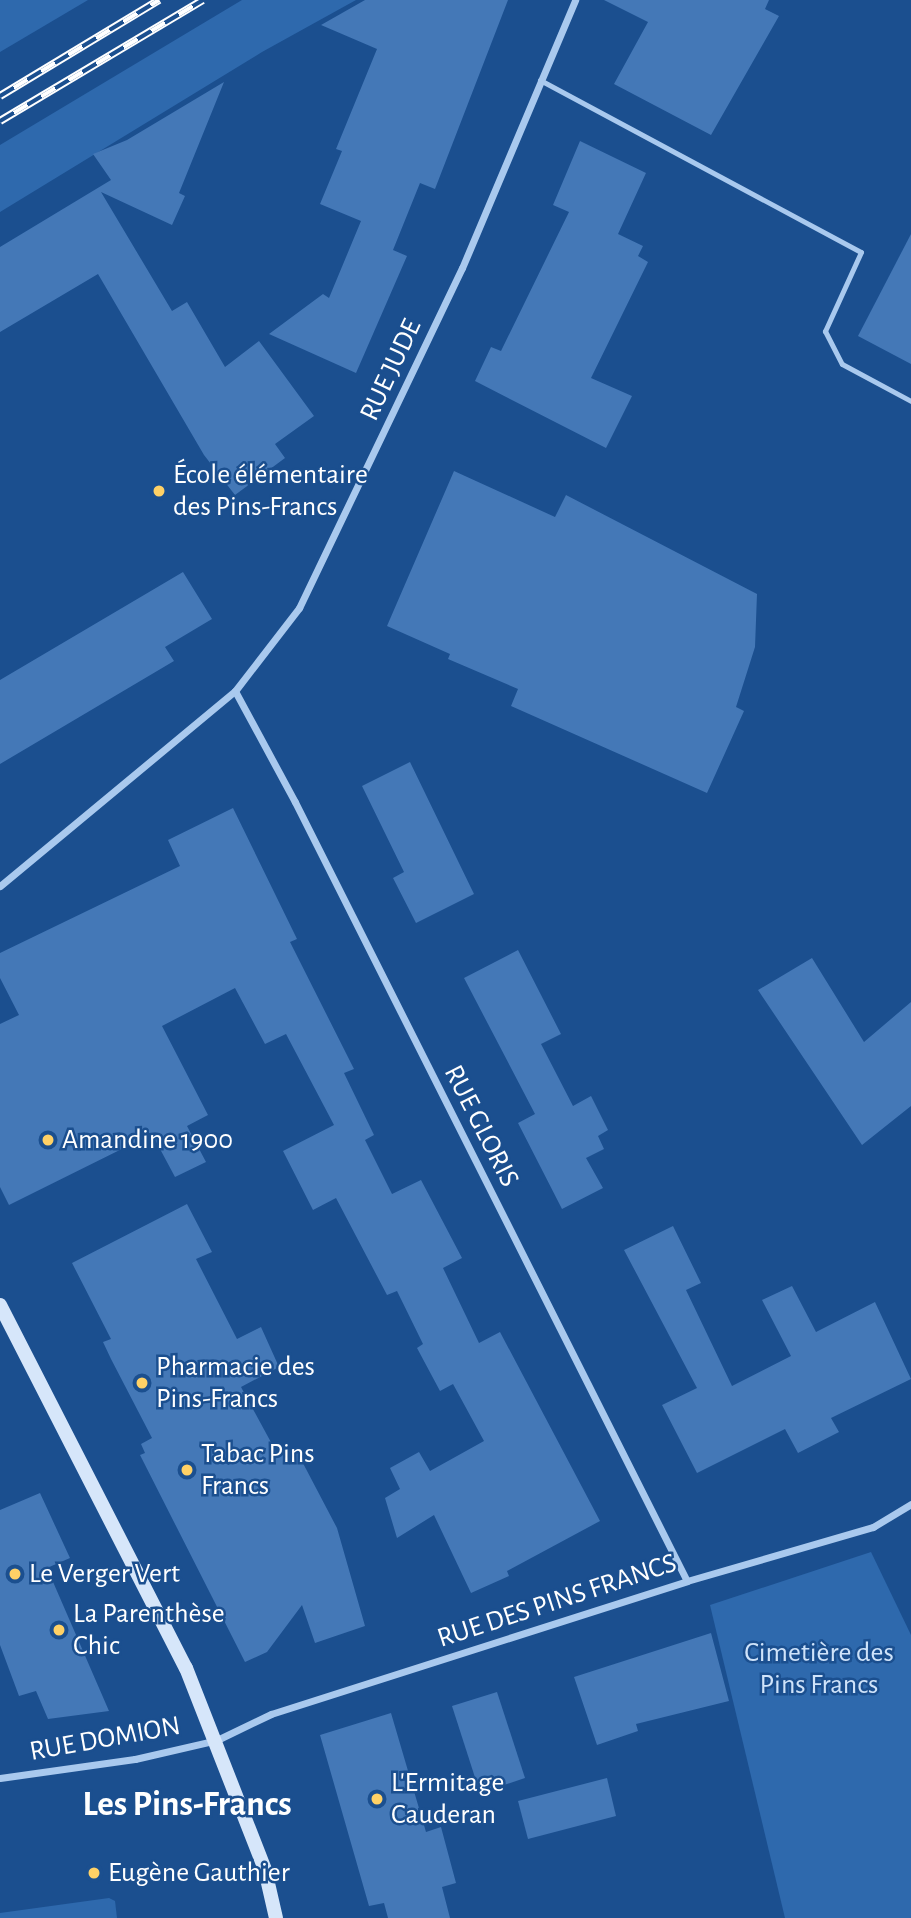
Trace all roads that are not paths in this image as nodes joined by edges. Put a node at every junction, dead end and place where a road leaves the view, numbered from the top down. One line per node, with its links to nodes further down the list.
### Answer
1 (575, 0): 2 (street, RUE JUDE)
2 (540, 80): 3 (lane); 4 (street, RUE JUDE)
3 (911, 401)
4 (235, 691): 5 (street, RUE JUDE); 8 (street, RUE GLORIS)
5 (0, 887)
6 (0, 1306): 9 (main road)
7 (911, 1504): 8 (street, RUE DES PINS FRANCS)
8 (687, 1581): 9 (street, RUE DES PINS FRANCS)
9 (216, 1741): 10 (street, RUE DOMION); 11 (main road)
10 (0, 1778)
11 (276, 1918)

